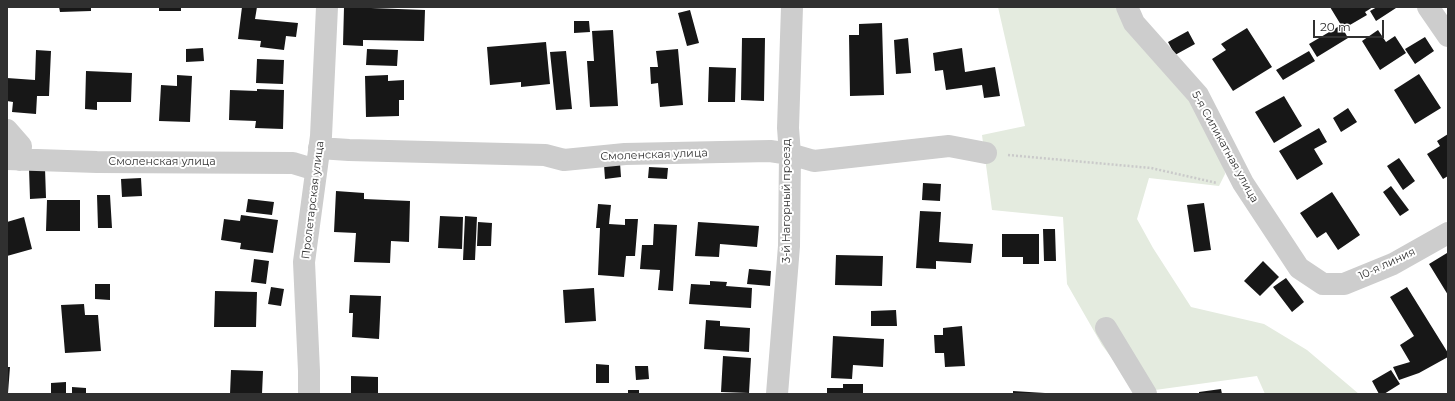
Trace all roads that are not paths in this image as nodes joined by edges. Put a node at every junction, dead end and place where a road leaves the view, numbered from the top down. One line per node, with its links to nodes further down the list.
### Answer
1 (327, 7): 7 (street, Пролетарская улица)
2 (792, 7): 9 (street, 3-й Нагорный проезд)
3 (1127, 7): 13 (street, 5-я Силикатная улица)
4 (1428, 7): 5 (street)
5 (1448, 36)
6 (7, 130): 10 (street)
7 (319, 148): 9 (street, Смоленская улица); 11 (street, Пролетарская улица)
8 (986, 152): 9 (street, Смоленская улица)
9 (790, 154): 16 (street, 3-й Нагорный проезд)
10 (13, 159): 11 (street, Смоленская улица)
11 (316, 170): 15 (street, Пролетарская улица)
12 (1448, 233): 13 (street, 10-я линия)
13 (1324, 284)
14 (1106, 328): 17 (street)
15 (309, 394)
16 (777, 394)
17 (1146, 394)

